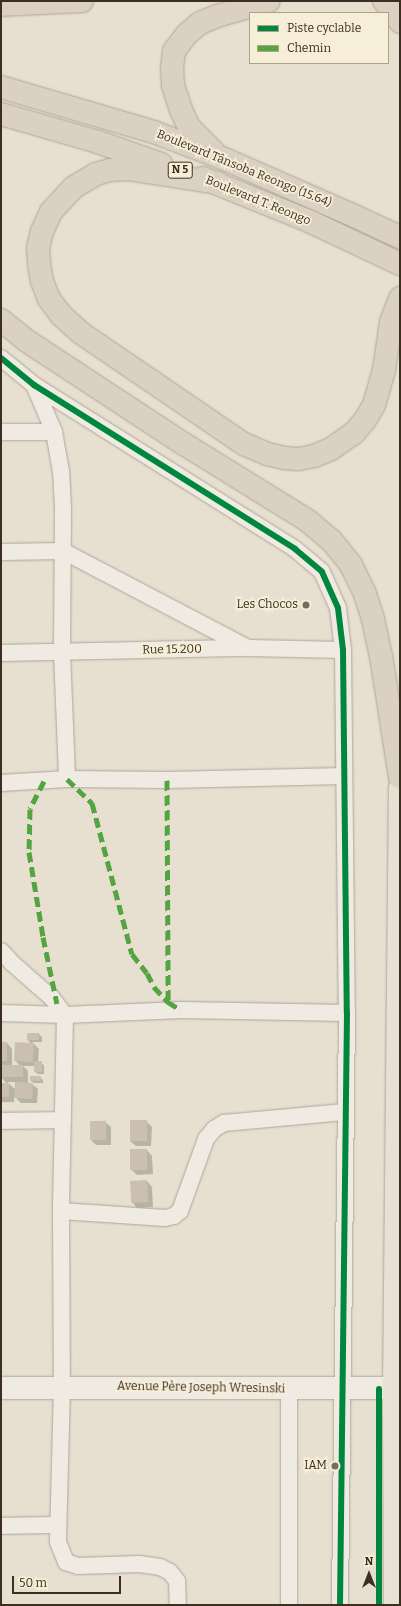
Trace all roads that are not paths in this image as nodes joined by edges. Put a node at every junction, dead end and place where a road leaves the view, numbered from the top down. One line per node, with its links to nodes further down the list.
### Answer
1 (82, 1): 4 (highway)
2 (269, 1): 8 (highway)
3 (384, 1): 5 (highway)
4 (1, 5)
5 (400, 22)
6 (1, 87): 8 (highway, Boulevard Tânsoba Reongo (15.64) / N 5)
7 (1, 114): 9 (highway, Boulevard T. Reongo / N 5)
8 (218, 156): 10 (highway, Boulevard Tânsoba Reongo (15.64) / N 5)
9 (218, 183): 11 (highway, Boulevard T. Reongo / N 5); 12 (highway)
10 (400, 237)
11 (400, 264)
12 (400, 298)
13 (1, 320): 25 (highway)
14 (1, 358): 15 (street)
15 (34, 385): 17 (street); 21 (street)
16 (1, 432): 17 (street)
17 (54, 432): 18 (street)
18 (63, 551): 19 (street); 20 (street); 22 (street)
19 (1, 552)
20 (249, 648): 21 (street, Rue 15.200); 22 (street, Rue 15.200)
21 (342, 650): 24 (street)
22 (62, 652): 23 (street, Rue 15.200); 26 (street)
23 (1, 653)
24 (344, 776): 26 (street); 30 (street)
25 (400, 778)
26 (67, 779): 27 (street)
27 (1, 783)
28 (400, 788): 39 (main road)
29 (1, 951): 32 (street)
30 (347, 1013): 32 (street); 33 (street)
31 (1, 1014): 32 (street)
32 (65, 1015): 34 (street)
33 (345, 1112): 36 (street); 41 (street)
34 (63, 1120): 35 (street); 36 (street)
35 (1, 1121)
36 (61, 1211): 37 (street)
37 (62, 1387): 38 (street, Avenue Père Joseph Wresinski); 40 (street, Avenue Père Joseph Wresinski); 42 (street)
38 (1, 1388)
39 (397, 1388): 41 (street, Avenue Père Joseph Wresinski); 47 (main road)
40 (289, 1389): 41 (street, Avenue Père Joseph Wresinski); 45 (street)
41 (341, 1390): 46 (street)
42 (58, 1525): 43 (street); 44 (street)
43 (1, 1526)
44 (178, 1605)
45 (289, 1605)
46 (340, 1605)
47 (395, 1605)

